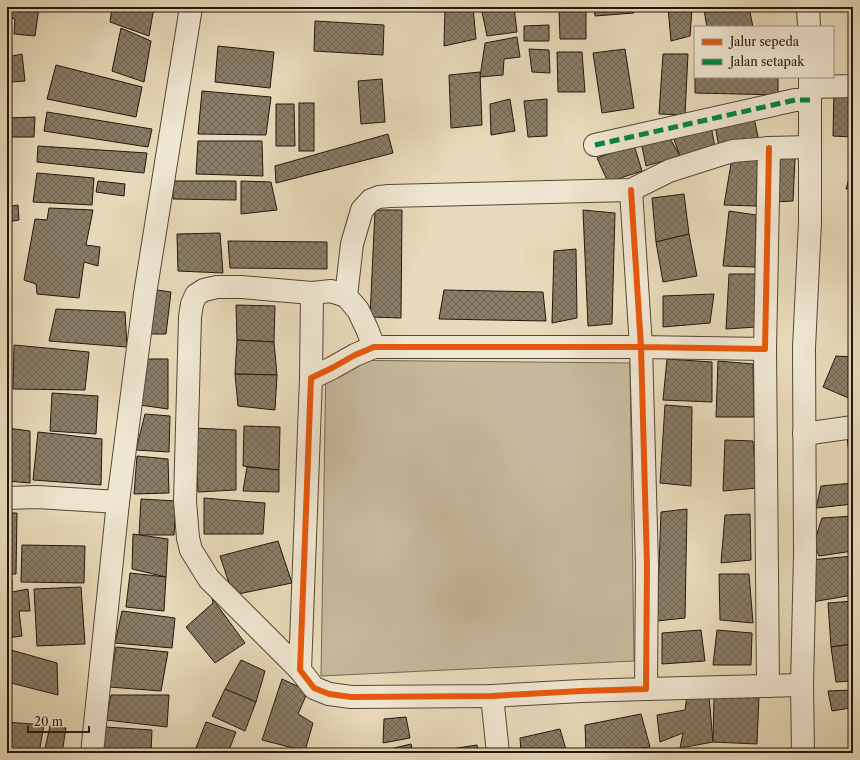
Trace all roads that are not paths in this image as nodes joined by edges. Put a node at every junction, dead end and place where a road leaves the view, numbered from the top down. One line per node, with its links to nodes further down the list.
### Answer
1 (191, 7): 19 (street)
2 (808, 7): 3 (street)
3 (809, 26)
4 (853, 86): 5 (street)
5 (810, 88): 6 (street); 7 (street)
6 (595, 145)
7 (810, 146): 8 (street); 17 (street)
8 (769, 148): 9 (street); 14 (street)
9 (631, 190): 11 (street); 13 (street)
10 (312, 293): 11 (street); 15 (street); 20 (street)
11 (346, 296): 12 (street)
12 (374, 347): 13 (street); 15 (street)
13 (641, 347): 14 (street); 23 (street)
14 (765, 349): 22 (street)
15 (311, 378): 20 (street)
16 (853, 427): 17 (street)
17 (804, 434): 21 (street)
18 (7, 498): 19 (street)
19 (118, 502): 25 (street)
20 (300, 670): 24 (street)
21 (802, 685): 22 (street); 27 (street)
22 (768, 686): 23 (street)
23 (646, 689): 24 (street)
24 (492, 696): 26 (street)
25 (92, 753)
26 (498, 753)
27 (803, 753)

